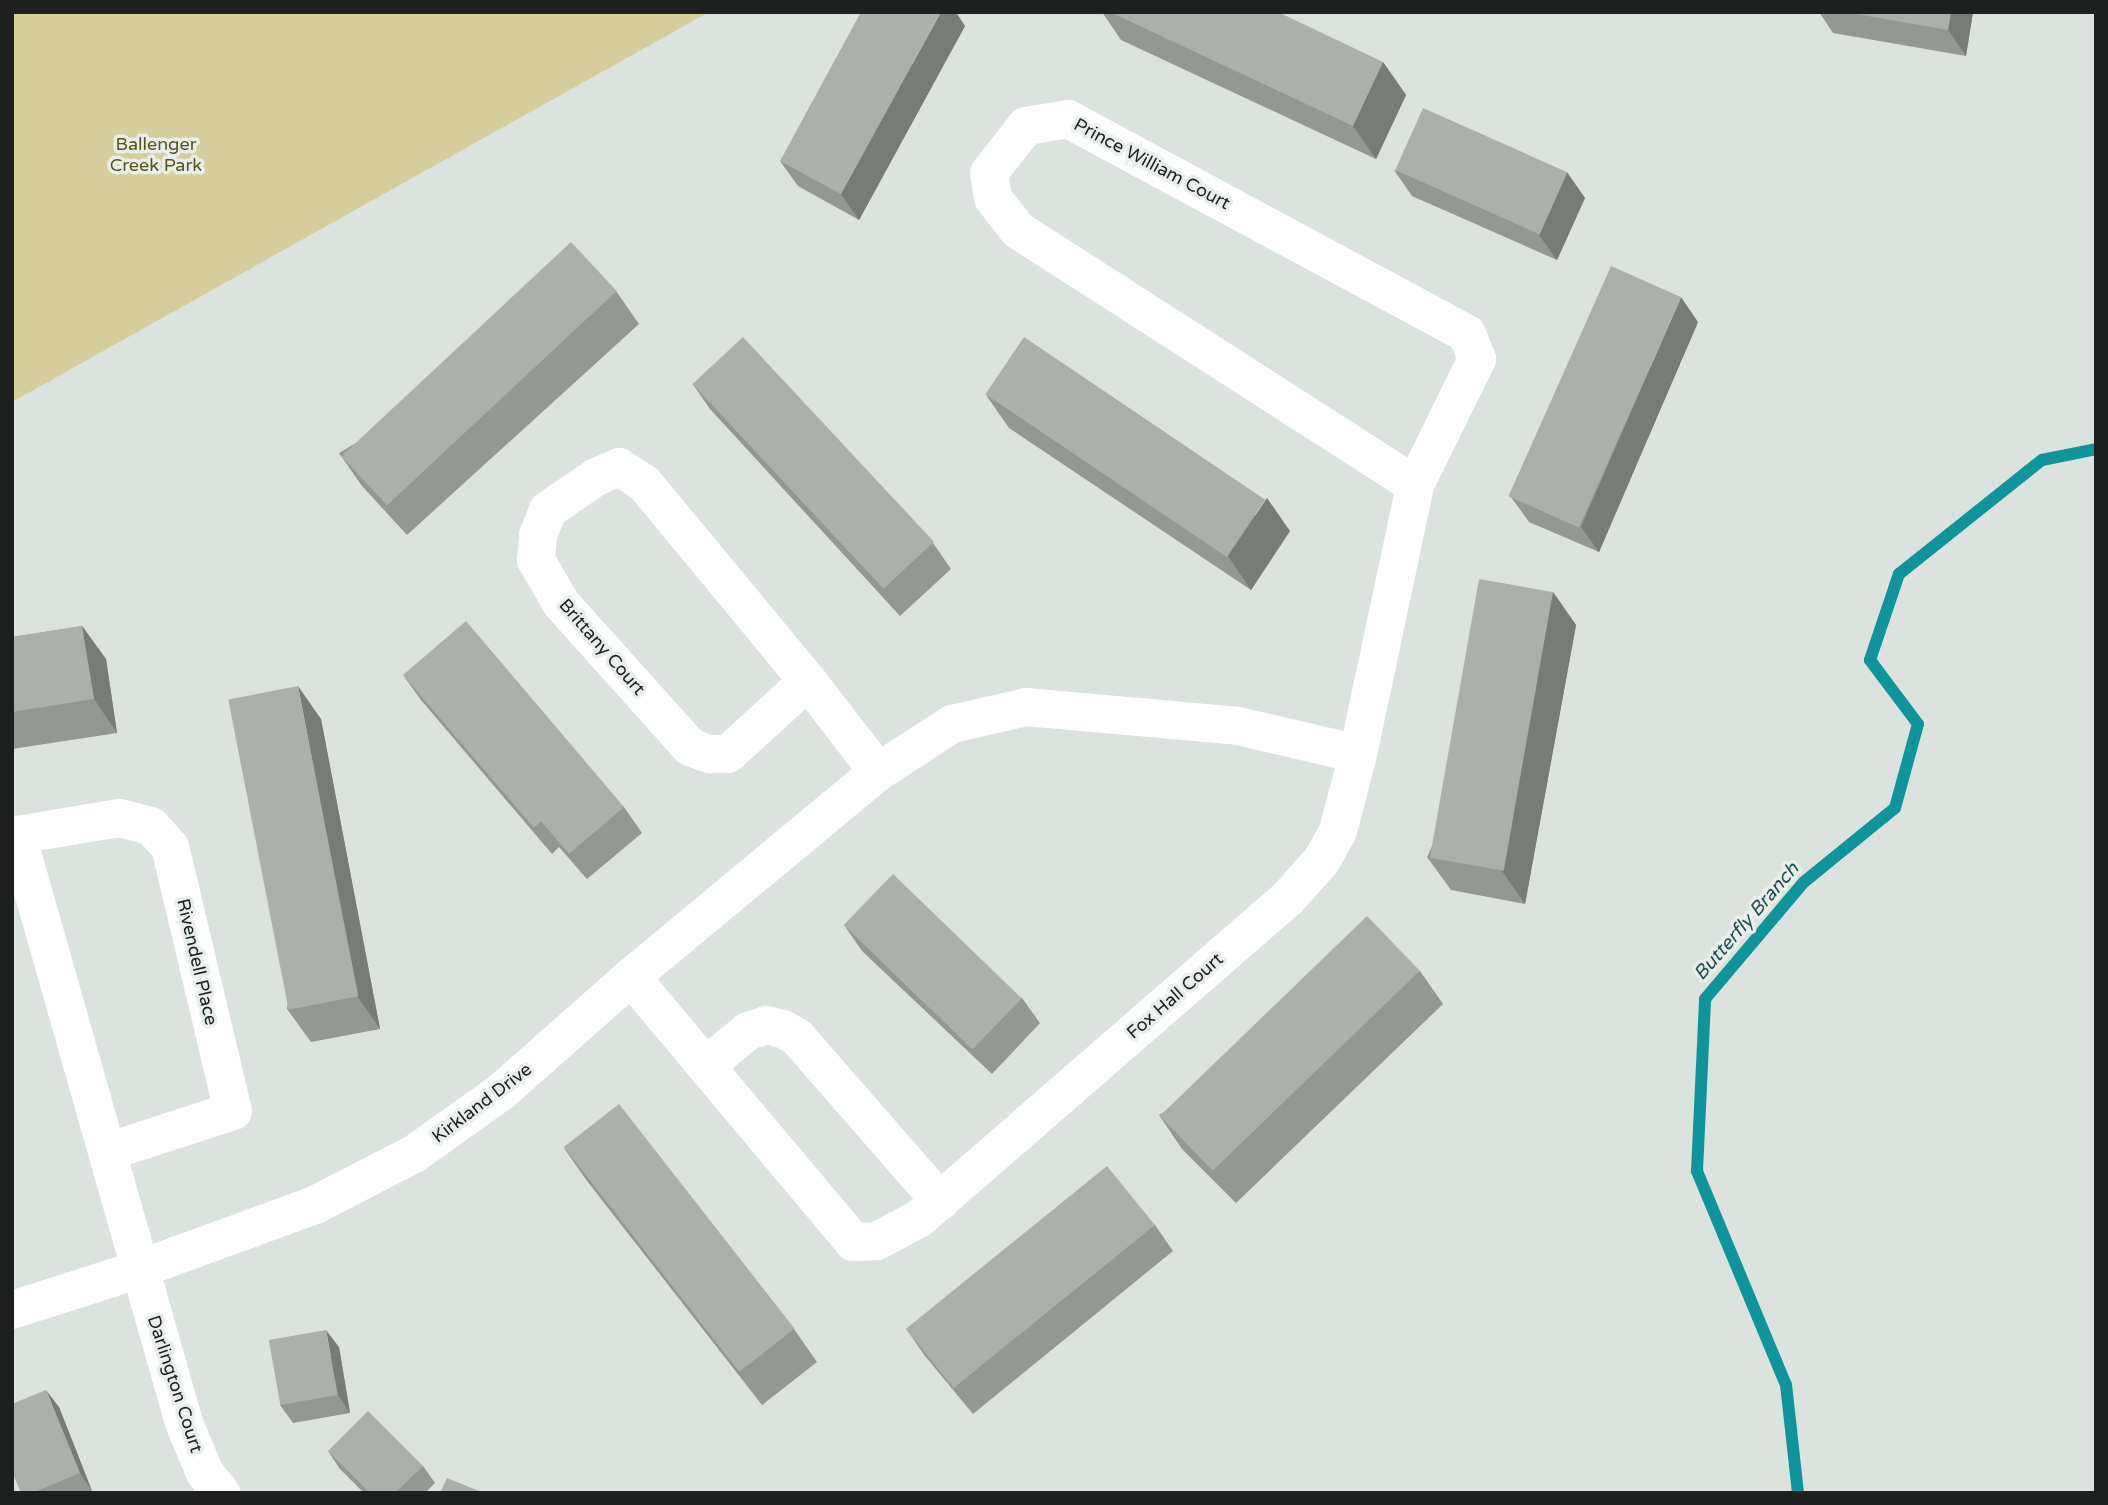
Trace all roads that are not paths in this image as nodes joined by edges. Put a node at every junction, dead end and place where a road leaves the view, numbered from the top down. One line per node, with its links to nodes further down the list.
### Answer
1 (1415, 485): 1 (street, Prince William Court); 3 (street, Prince William Court)
2 (808, 681): 2 (street, Brittany Court); 4 (street, Brittany Court)
3 (1358, 754): 4 (street); 9 (street, Fox Hall Court)
4 (878, 772): 6 (street, Kirkland Drive)
5 (15, 835): 8 (street, Rivendell Place); 8 (street, Rivendell Place)
6 (631, 977): 7 (street, Fox Hall Court); 10 (street, Kirkland Drive)
7 (707, 1065): 9 (street); 9 (street, Fox Hall Court)
8 (110, 1151): 10 (street, Rivendell Place)
9 (940, 1201)
10 (137, 1270): 11 (street, Kirkland Drive); 12 (street, Darlington Court)
11 (12, 1310)
12 (221, 1493)

